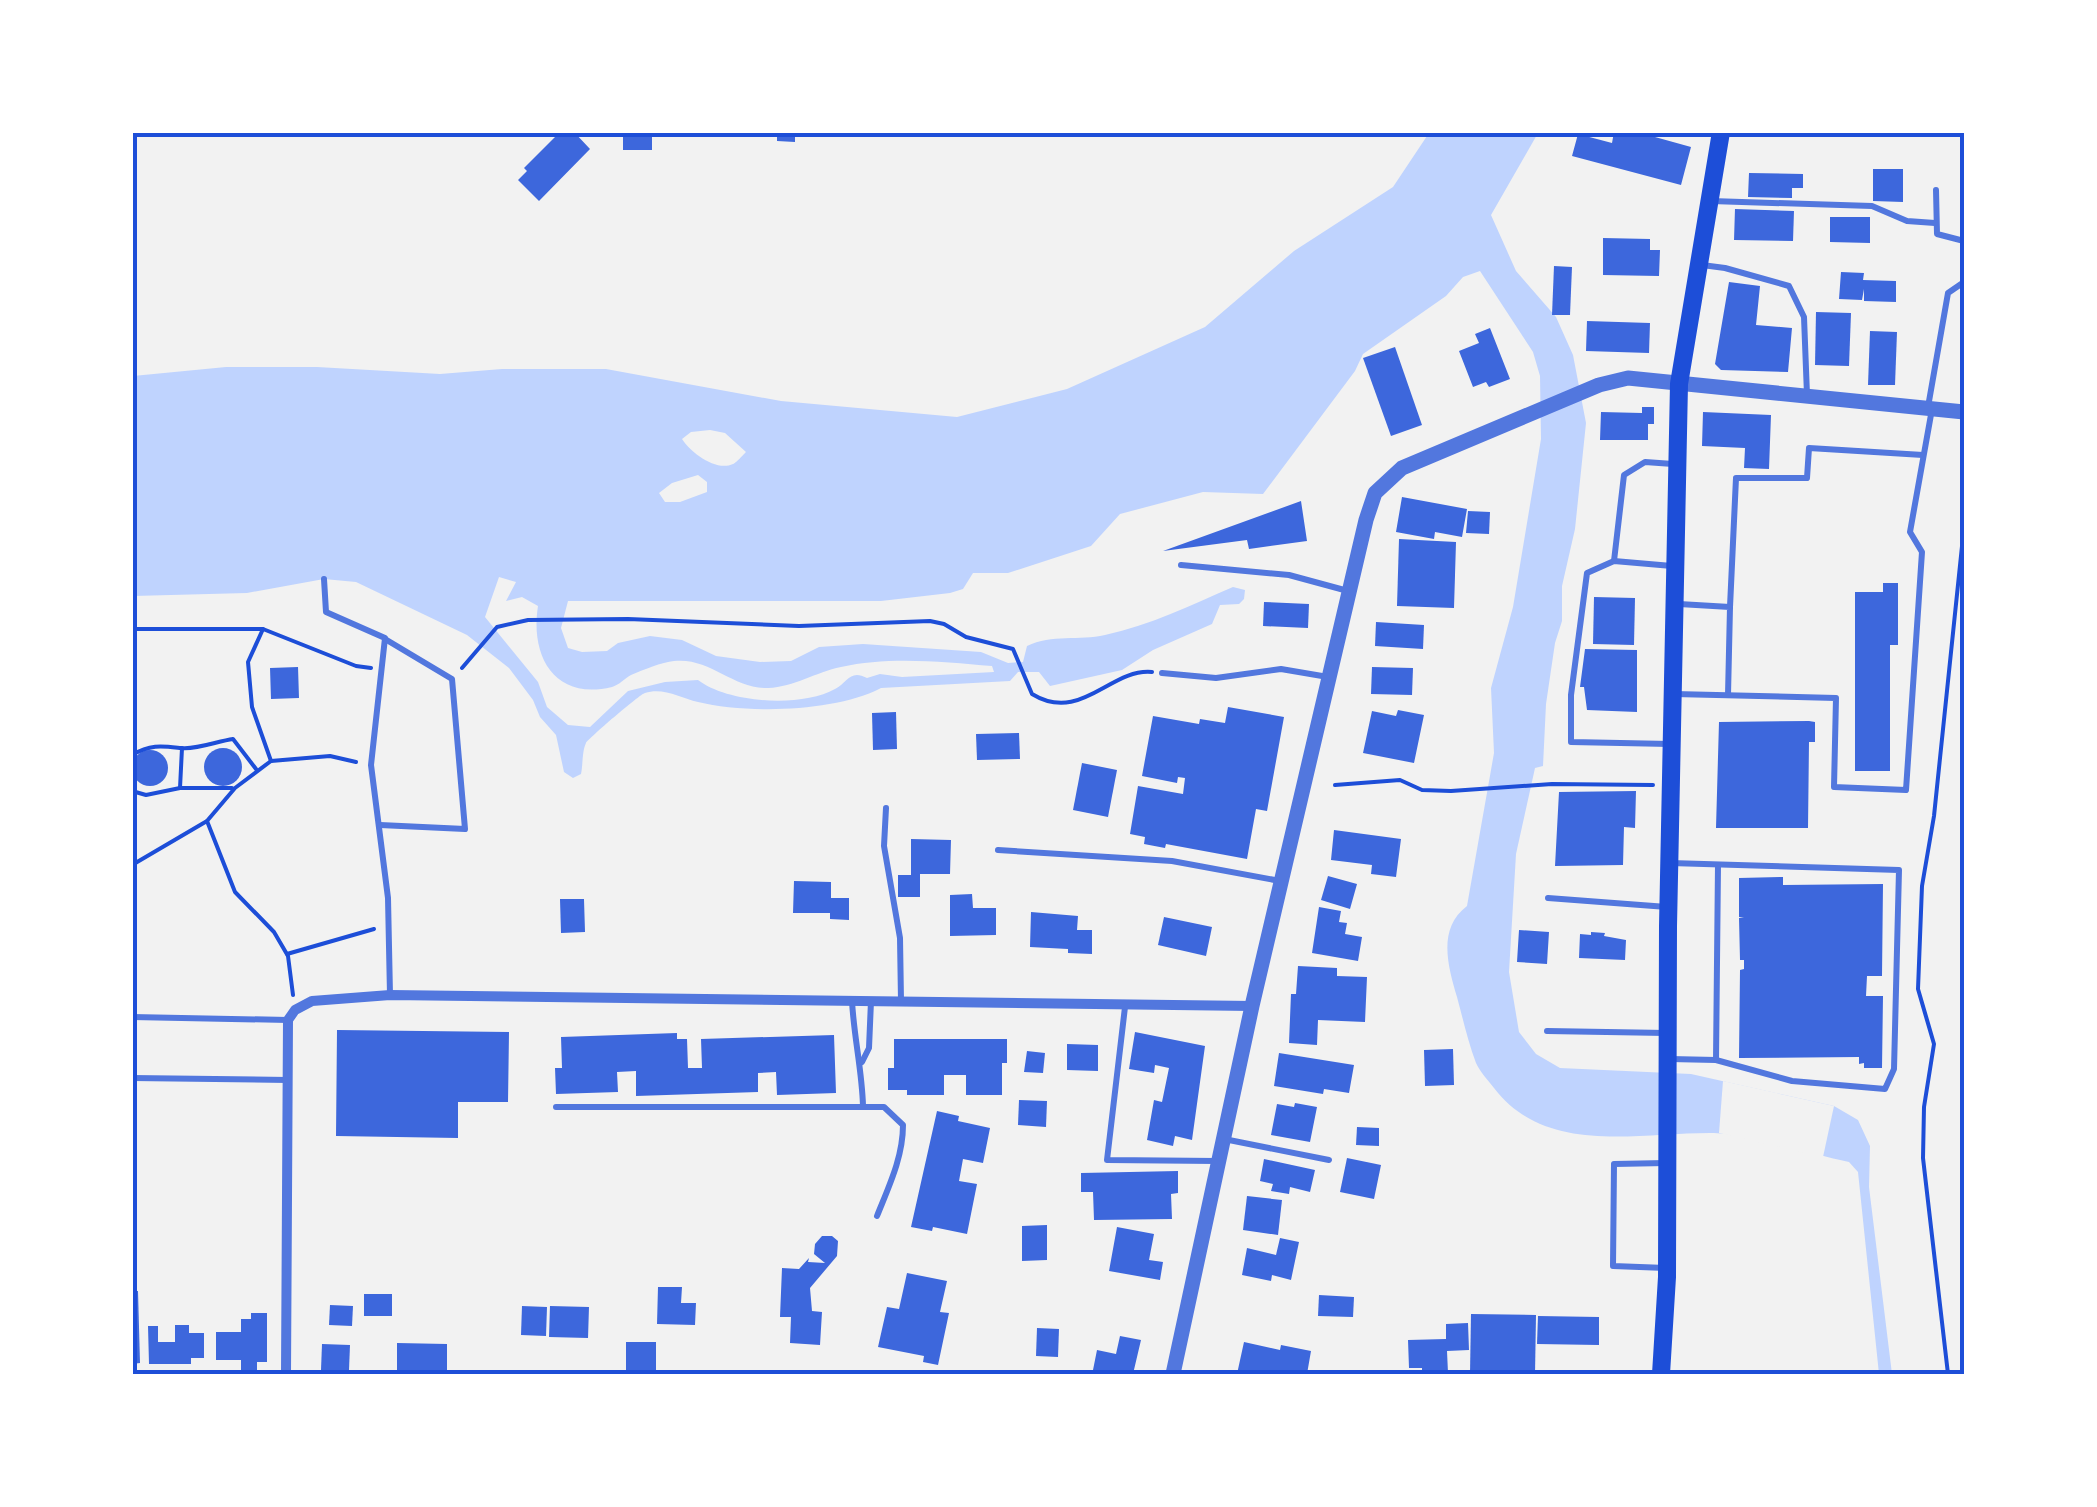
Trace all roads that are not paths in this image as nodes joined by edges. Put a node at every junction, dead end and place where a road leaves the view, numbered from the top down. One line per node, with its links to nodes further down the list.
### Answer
1 (1721, 132): 3 (main road)
2 (1936, 190): 4 (lane)
3 (1710, 201): 4 (lane); 6 (main road)
4 (1935, 223): 5 (lane)
5 (1964, 241)
6 (1699, 265): 8 (main road); 9 (lane)
7 (1964, 282): 10 (lane)
8 (1678, 384): 9 (street); 13 (main road); 18 (street)
9 (1807, 396): 10 (street)
10 (1930, 408): 11 (street); 12 (lane)
11 (1964, 412)
12 (1922, 455): 20 (lane); 25 (lane)
13 (1677, 465): 14 (lane); 16 (main road)
14 (1614, 560): 16 (lane); 26 (lane)
15 (1180, 566): 18 (lane)
16 (1675, 566): 19 (main road)
17 (324, 579): 21 (lane)
18 (1349, 591): 23 (street)
19 (1674, 604): 20 (lane); 24 (main road)
20 (1730, 607): 25 (lane)
21 (385, 638): 28 (lane); 28 (lane)
22 (1162, 672): 23 (lane)
23 (1329, 677): 32 (street)
24 (1672, 694): 25 (lane); 26 (main road)
25 (1728, 695)
26 (1671, 744): 30 (main road)
27 (886, 808): 38 (lane)
28 (380, 825): 35 (lane)
29 (998, 850): 32 (lane)
30 (1669, 863): 31 (lane); 34 (main road)
31 (1718, 865): 46 (lane); 46 (lane)
32 (1281, 881): 39 (street)
33 (1548, 898): 34 (lane)
34 (1668, 907): 44 (main road)
35 (390, 995): 36 (street); 41 (street)
36 (852, 1000): 37 (street); 47 (lane)
37 (871, 1000): 38 (street); 47 (lane)
38 (901, 1001): 40 (street)
39 (1252, 1006): 40 (street); 52 (street)
40 (1125, 1007): 54 (lane)
41 (292, 1015): 42 (lane); 49 (street)
42 (132, 1017)
43 (1547, 1031): 44 (lane)
44 (1668, 1034): 45 (main road)
45 (1668, 1058): 46 (lane); 55 (main road)
46 (1716, 1060)
47 (862, 1064): 50 (lane)
48 (132, 1078): 49 (lane)
49 (288, 1080): 58 (street)
50 (863, 1106): 51 (lane); 56 (lane)
51 (556, 1107)
52 (1223, 1139): 53 (lane); 54 (street)
53 (1329, 1160)
54 (1218, 1161): 59 (street)
55 (1667, 1163): 57 (main road); 57 (lane)
56 (878, 1216)
57 (1666, 1268): 60 (main road)
58 (286, 1374)
59 (1172, 1374)
60 (1661, 1374)

